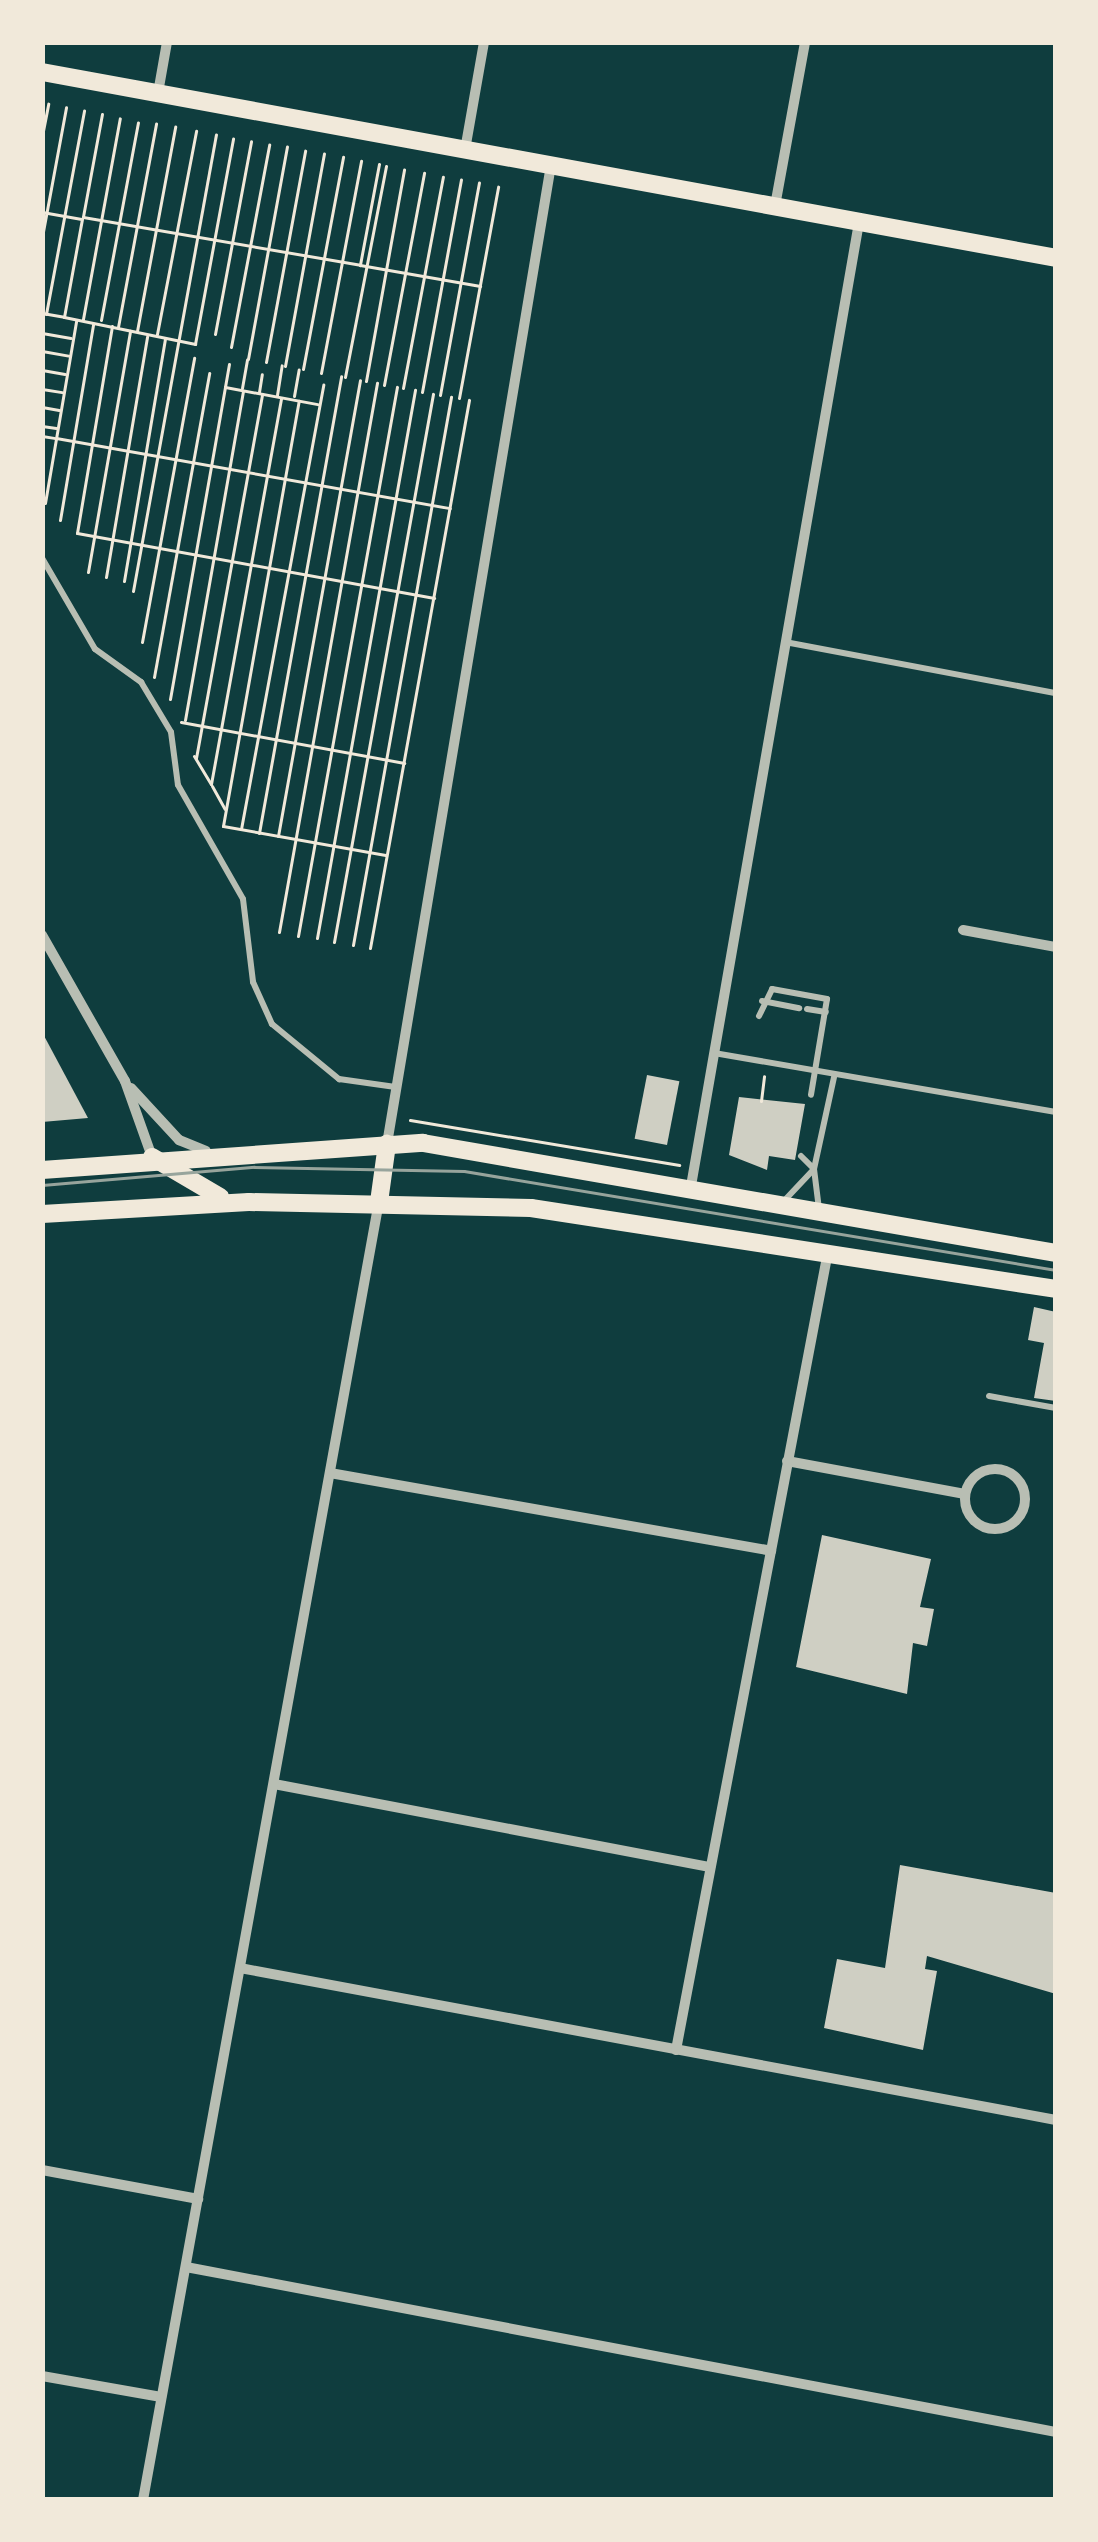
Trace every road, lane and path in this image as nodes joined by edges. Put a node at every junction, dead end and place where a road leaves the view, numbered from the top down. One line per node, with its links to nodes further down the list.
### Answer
1 (167, 42): 5 (street)
2 (484, 42): 21 (street)
3 (805, 42): 35 (street)
4 (42, 72): 5 (main road)
5 (158, 93): 21 (main road)
6 (48, 104): 16 (path)
7 (66, 107): 36 (path)
8 (84, 111): 37 (path)
9 (102, 114): 38 (path)
10 (120, 118): 39 (path)
11 (138, 122): 41 (path)
12 (156, 124): 42 (path)
13 (175, 128): 43 (path)
14 (196, 131): 44 (path)
15 (216, 134): 46 (path)
16 (42, 136)
17 (233, 138): 47 (path)
18 (251, 142): 48 (path)
19 (269, 145): 49 (path)
20 (287, 147): 50 (path)
21 (465, 150): 27 (main road)
22 (305, 151): 51 (path)
23 (324, 154): 52 (path)
24 (343, 158): 54 (path)
25 (361, 161): 55 (path)
26 (379, 164): 56 (path)
27 (551, 165): 35 (main road); 205 (street)
28 (386, 166): 57 (path)
29 (404, 169): 58 (path)
30 (424, 173): 59 (path)
31 (443, 176): 60 (path)
32 (461, 181): 61 (path)
33 (479, 184): 62 (path)
34 (498, 188): 63 (path)
35 (775, 206): 40 (main road)
36 (44, 212): 37 (path); 45 (path)
37 (64, 216): 38 (path); 64 (path)
38 (82, 218): 39 (path); 65 (path)
39 (101, 220): 41 (path); 66 (path)
40 (859, 222): 53 (main road); 158 (street)
41 (119, 223): 42 (path); 67 (path)
42 (137, 226): 43 (path); 68 (path)
43 (156, 230): 44 (path); 69 (path)
44 (176, 233): 46 (path); 72 (path)
45 (42, 237)
46 (196, 237): 47 (path); 76 (path)
47 (214, 240): 48 (path); 76 (path)
48 (232, 243): 49 (path); 73 (path)
49 (250, 246): 50 (path); 77 (path)
50 (268, 249): 51 (path); 93 (path)
51 (286, 252): 52 (path); 81 (path)
52 (305, 256): 54 (path); 96 (path)
53 (1056, 258)
54 (324, 259): 55 (path); 99 (path)
55 (342, 262): 56 (path); 85 (path)
56 (360, 265): 57 (path)
57 (367, 267): 58 (path); 122 (path)
58 (386, 270): 59 (path); 123 (path)
59 (405, 273): 60 (path); 90 (path)
60 (424, 277): 61 (path); 125 (path)
61 (443, 280): 62 (path); 126 (path)
62 (460, 283): 63 (path); 127 (path)
63 (480, 286): 98 (path)
64 (44, 314): 65 (path)
65 (64, 317): 66 (path)
66 (80, 320): 67 (path); 75 (path)
67 (97, 323): 68 (path); 108 (path)
68 (115, 327): 69 (path); 109 (path)
69 (133, 330): 71 (path); 110 (path)
70 (42, 333): 75 (path)
71 (148, 333): 72 (path); 111 (path)
72 (157, 334): 74 (path)
73 (215, 334)
74 (166, 336): 76 (path); 112 (path)
75 (73, 339): 79 (path)
76 (178, 339): 113 (path)
77 (231, 346)
78 (42, 351): 79 (path)
79 (70, 356): 86 (path)
80 (194, 358): 114 (path)
81 (266, 362)
82 (229, 364): 91 (path)
83 (42, 370): 86 (path)
84 (209, 373): 115 (path)
85 (321, 373)
86 (67, 374): 94 (path)
87 (262, 374): 95 (path)
88 (377, 383): 124 (path)
89 (323, 385): 101 (path)
90 (384, 385)
91 (225, 387): 93 (path); 116 (path)
92 (42, 389): 94 (path)
93 (242, 390): 95 (path); 117 (path)
94 (64, 392): 103 (path)
95 (260, 394): 96 (path); 118 (path)
96 (279, 397): 99 (path); 119 (path)
97 (451, 397): 129 (path)
98 (459, 398)
99 (296, 400): 101 (path); 120 (path)
100 (470, 400): 130 (path)
101 (319, 404): 121 (path)
102 (42, 407): 103 (path)
103 (61, 410): 105 (path)
104 (42, 426): 105 (path)
105 (58, 428): 107 (path)
106 (42, 436): 107 (path)
107 (56, 438): 108 (path); 128 (path)
108 (74, 441): 109 (path); 131 (path)
109 (92, 444): 110 (path); 132 (path)
110 (110, 447): 111 (path); 132 (path)
111 (128, 451): 112 (path); 133 (path)
112 (146, 454): 113 (path); 134 (path)
113 (157, 456): 114 (path); 135 (path)
114 (175, 459): 115 (path); 136 (path)
115 (193, 462): 116 (path); 137 (path)
116 (211, 466): 117 (path); 138 (path)
117 (230, 469): 118 (path); 140 (path)
118 (248, 472): 119 (path); 141 (path)
119 (267, 476): 120 (path); 142 (path)
120 (285, 479): 121 (path); 143 (path)
121 (305, 482): 122 (path); 144 (path)
122 (321, 485): 123 (path); 146 (path)
123 (340, 489): 124 (path); 148 (path)
124 (358, 492): 125 (path); 150 (path)
125 (377, 495): 126 (path); 151 (path)
126 (396, 499): 127 (path); 152 (path)
127 (414, 502): 129 (path); 154 (path)
128 (45, 503)
129 (432, 505): 130 (path); 155 (path)
130 (450, 508): 156 (path)
131 (60, 520)
132 (94, 536): 133 (path); 145 (path)
133 (112, 540): 134 (path); 147 (path)
134 (130, 543): 135 (path); 149 (path)
135 (142, 545): 136 (path); 153 (path)
136 (159, 548): 137 (path); 157 (path)
137 (177, 551): 138 (path); 160 (path)
138 (195, 555): 140 (path); 161 (path)
139 (42, 558): 160 (lane)
140 (214, 558): 141 (path); 162 (path)
141 (232, 561): 142 (path); 163 (path)
142 (251, 565): 143 (path); 164 (path)
143 (269, 568): 144 (path); 165 (path)
144 (288, 571): 146 (path); 166 (path)
145 (88, 572)
146 (305, 574): 148 (path); 167 (path)
147 (106, 577)
148 (324, 578): 150 (path); 168 (path)
149 (124, 581)
150 (342, 581): 151 (path); 169 (path)
151 (361, 584): 152 (path); 170 (path)
152 (380, 588): 154 (path); 171 (path)
153 (133, 591)
154 (398, 591): 155 (path); 172 (path)
155 (416, 594): 156 (path); 173 (path)
156 (434, 598): 174 (path)
157 (142, 642)
158 (785, 642): 159 (lane); 200 (street)
159 (1056, 693)
160 (150, 696): 161 (lane)
161 (164, 719): 162 (path); 177 (lane)
162 (184, 723): 163 (path)
163 (202, 726): 164 (path); 175 (path)
164 (221, 729): 165 (path); 175 (path)
165 (239, 733): 166 (path); 176 (path)
166 (258, 736): 167 (path); 179 (path)
167 (276, 740): 168 (path); 180 (path)
168 (295, 743): 169 (path); 181 (path)
169 (312, 746): 170 (path); 182 (path)
170 (332, 749): 171 (path); 183 (path)
171 (350, 753): 172 (path); 184 (path)
172 (368, 756): 173 (path); 185 (path)
173 (386, 760): 174 (path); 186 (path)
174 (404, 763): 187 (path)
175 (211, 784): 176 (path)
176 (225, 810): 178 (path)
177 (199, 821): 178 (path); 205 (lane)
178 (223, 826): 179 (path)
179 (241, 829): 180 (path)
180 (259, 833): 181 (path)
181 (278, 836): 182 (path)
182 (296, 839): 183 (path); 189 (path)
183 (315, 843): 184 (path); 191 (path)
184 (333, 846): 185 (path); 192 (path)
185 (351, 849): 186 (path); 193 (path)
186 (369, 853): 187 (path); 194 (path)
187 (387, 856): 196 (path)
188 (963, 930): 195 (street)
189 (279, 932)
190 (42, 935): 204 (street)
191 (298, 936)
192 (316, 938)
193 (334, 942)
194 (352, 945)
195 (1056, 946)
196 (370, 948)
197 (762, 1001): 198 (lane); 198 (lane); 199 (lane)
198 (826, 1012): 201 (lane)
199 (759, 1016)
200 (714, 1053): 201 (lane); 216 (street)
201 (815, 1073): 203 (lane); 206 (lane)
202 (764, 1074): 207 (path)
203 (834, 1077): 208 (lane); 215 (lane)
204 (125, 1081): 211 (street); 213 (street)
205 (398, 1087): 210 (street)
206 (811, 1095)
207 (760, 1101)
208 (1056, 1112)
209 (403, 1119): 216 (path)
210 (387, 1144): 211 (main road); 216 (main road); 218 (main road)
211 (206, 1151): 213 (main road)
212 (801, 1156): 215 (lane)
213 (152, 1157): 214 (main road); 217 (main road)
214 (42, 1169)
215 (814, 1169): 219 (lane); 220 (lane)
216 (693, 1177): 219 (main road); 222 (main road)
217 (249, 1202): 218 (main road); 221 (main road)
218 (379, 1202): 222 (main road); 229 (street)
219 (783, 1202): 220 (main road)
220 (828, 1210): 223 (main road); 224 (main road)
221 (42, 1214)
222 (684, 1223): 223 (main road)
223 (828, 1248): 225 (main road); 228 (street)
224 (1056, 1253)
225 (1056, 1289)
226 (989, 1396): 227 (lane)
227 (1056, 1408)
228 (787, 1461): 230 (street); 231 (street)
229 (330, 1473): 231 (street); 232 (street)
230 (965, 1494): 230 (street)
231 (771, 1551): 233 (street)
232 (274, 1784): 233 (street); 234 (street)
233 (710, 1867): 235 (street)
234 (240, 1968): 235 (street); 238 (street)
235 (676, 2050): 236 (street)
236 (1056, 2120)
237 (42, 2170): 238 (street)
238 (198, 2199): 239 (street)
239 (186, 2267): 241 (street); 242 (street)
240 (42, 2376): 241 (street)
241 (161, 2397): 243 (street)
242 (1056, 2432)
243 (143, 2500)

